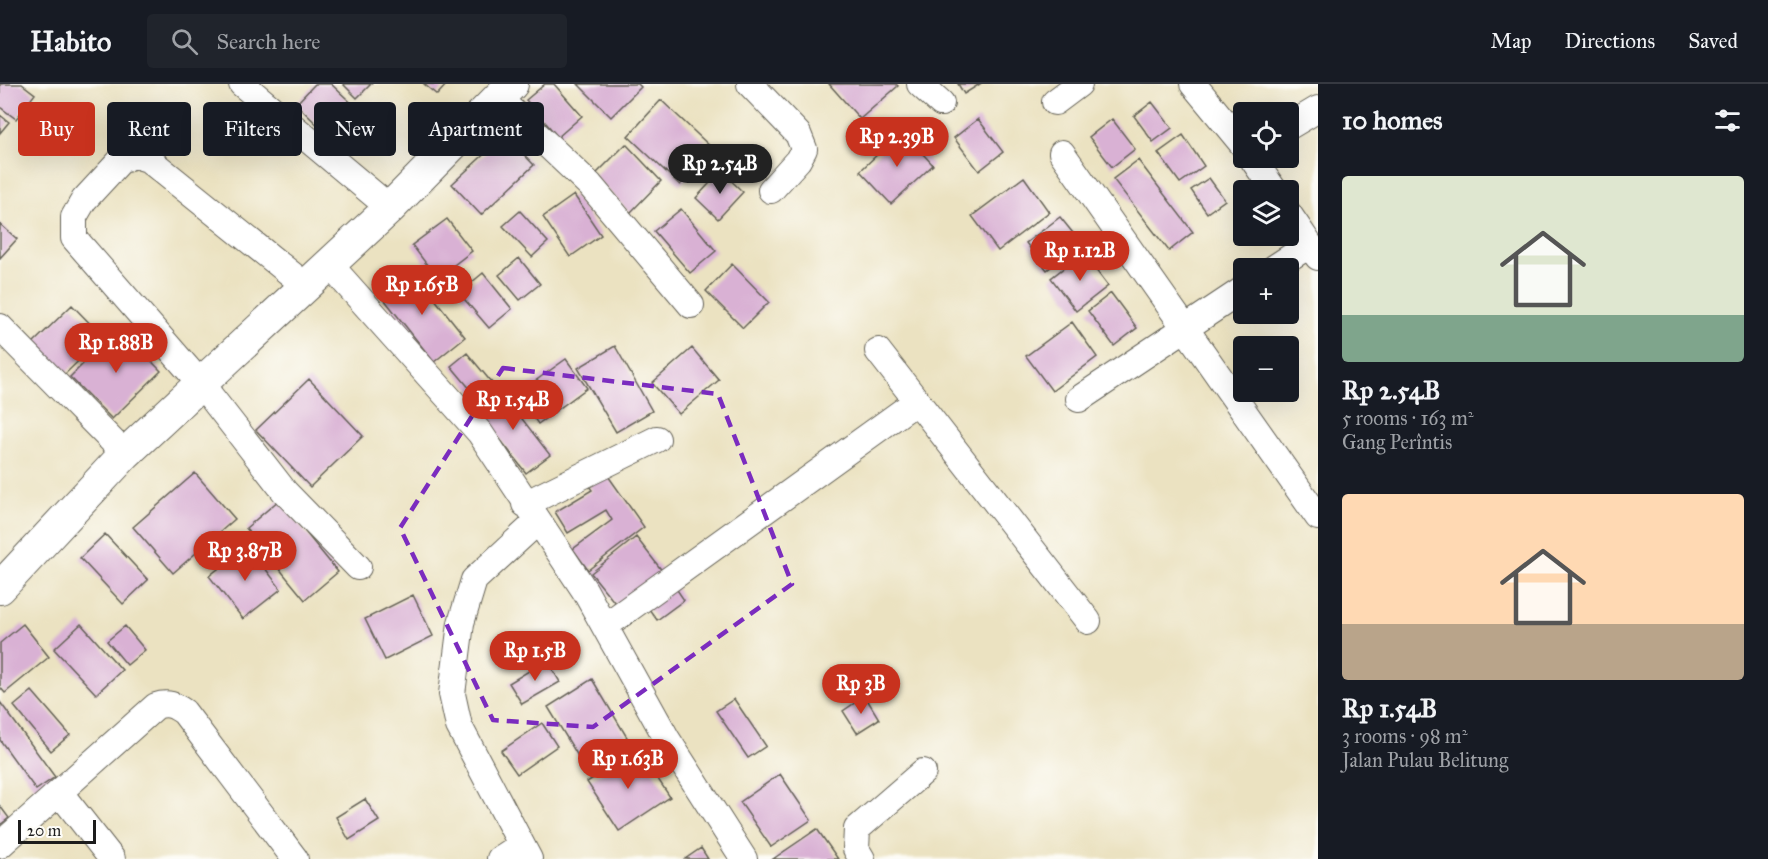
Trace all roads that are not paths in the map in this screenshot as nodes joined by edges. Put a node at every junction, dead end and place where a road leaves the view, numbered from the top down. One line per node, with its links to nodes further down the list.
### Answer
1 (242, 84): 14 (street)
2 (750, 84): 13 (street)
3 (920, 84): 7 (street)
4 (1079, 84): 8 (street)
5 (1193, 84): 11 (street)
6 (505, 91): 14 (main road); 21 (street)
7 (941, 102)
8 (1055, 102)
9 (1318, 108): 10 (street)
10 (1299, 120)
11 (1233, 133)
12 (1062, 153): 23 (street)
13 (771, 190)
14 (390, 208): 18 (main road)
15 (1299, 229): 16 (street)
16 (1314, 251): 17 (street)
17 (1298, 258)
18 (329, 264): 19 (main road); 30 (street)
19 (306, 286): 25 (main road); 25 (street)
20 (1233, 296): 23 (street)
21 (691, 305)
22 (0, 327): 29 (street)
23 (1185, 328): 26 (street); 31 (street)
24 (878, 351): 27 (street)
25 (201, 384): 29 (main road); 32 (street)
26 (1079, 399)
27 (917, 401): 34 (street); 35 (street)
28 (657, 439): 30 (street)
29 (125, 453): 33 (main road)
30 (531, 513): 35 (street); 39 (street)
31 (1318, 517)
32 (358, 567)
33 (0, 588)
34 (1088, 621)
35 (605, 626): 42 (street)
36 (922, 772): 43 (street)
37 (60, 793): 38 (street); 40 (street); 41 (street)
38 (0, 845)
39 (516, 855)
40 (112, 859)
41 (295, 859)
42 (744, 859)
43 (862, 859)

